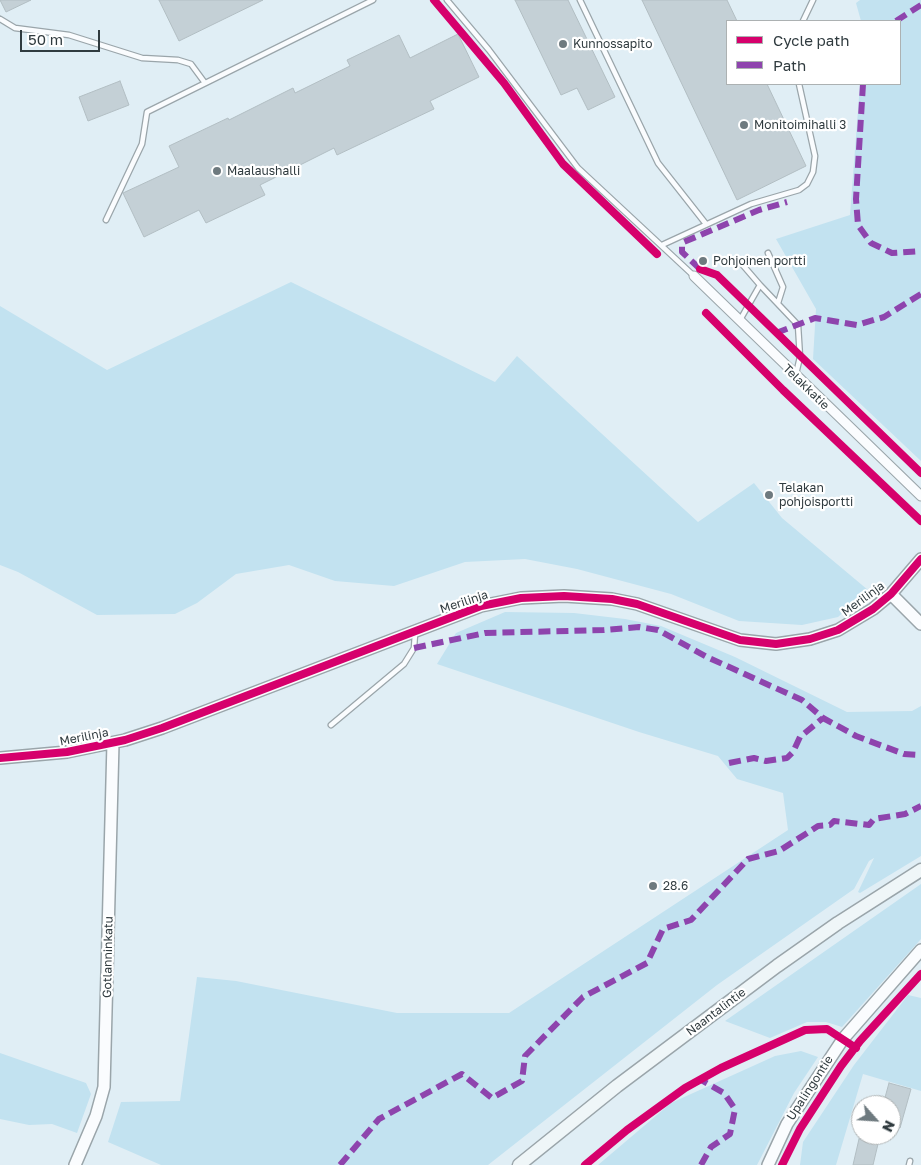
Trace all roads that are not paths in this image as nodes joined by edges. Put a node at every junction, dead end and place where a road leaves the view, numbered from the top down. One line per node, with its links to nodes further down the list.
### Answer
1 (373, 0): 7 (lane)
2 (447, 0): 11 (lane)
3 (580, 0): 10 (lane)
4 (813, 0): 6 (lane)
5 (0, 19): 7 (lane)
6 (803, 20)
7 (205, 84): 9 (lane)
8 (799, 85): 10 (lane)
9 (106, 220)
10 (706, 224): 11 (lane)
11 (662, 245): 14 (lane)
12 (768, 253): 16 (lane)
13 (741, 262): 15 (lane)
14 (694, 276): 17 (street, Telakkatie)
15 (760, 285): 16 (lane); 17 (lane)
16 (778, 304): 18 (lane)
17 (740, 321): 18 (street, Telakkatie)
18 (796, 376): 19 (street, Telakkatie)
19 (921, 496)
20 (921, 560): 21 (street, Merilinja)
21 (892, 594): 22 (street); 23 (street, Merilinja)
22 (921, 624)
23 (416, 630): 24 (lane); 25 (street, Merilinja)
24 (331, 725)
25 (113, 743): 26 (street, Merilinja); 29 (street, Gotlanninkatu)
26 (0, 758)
27 (921, 870): 30 (main road, Naantalintie)
28 (921, 950): 31 (street, Upalingontie)
29 (75, 1165)
30 (519, 1165)
31 (768, 1165)

